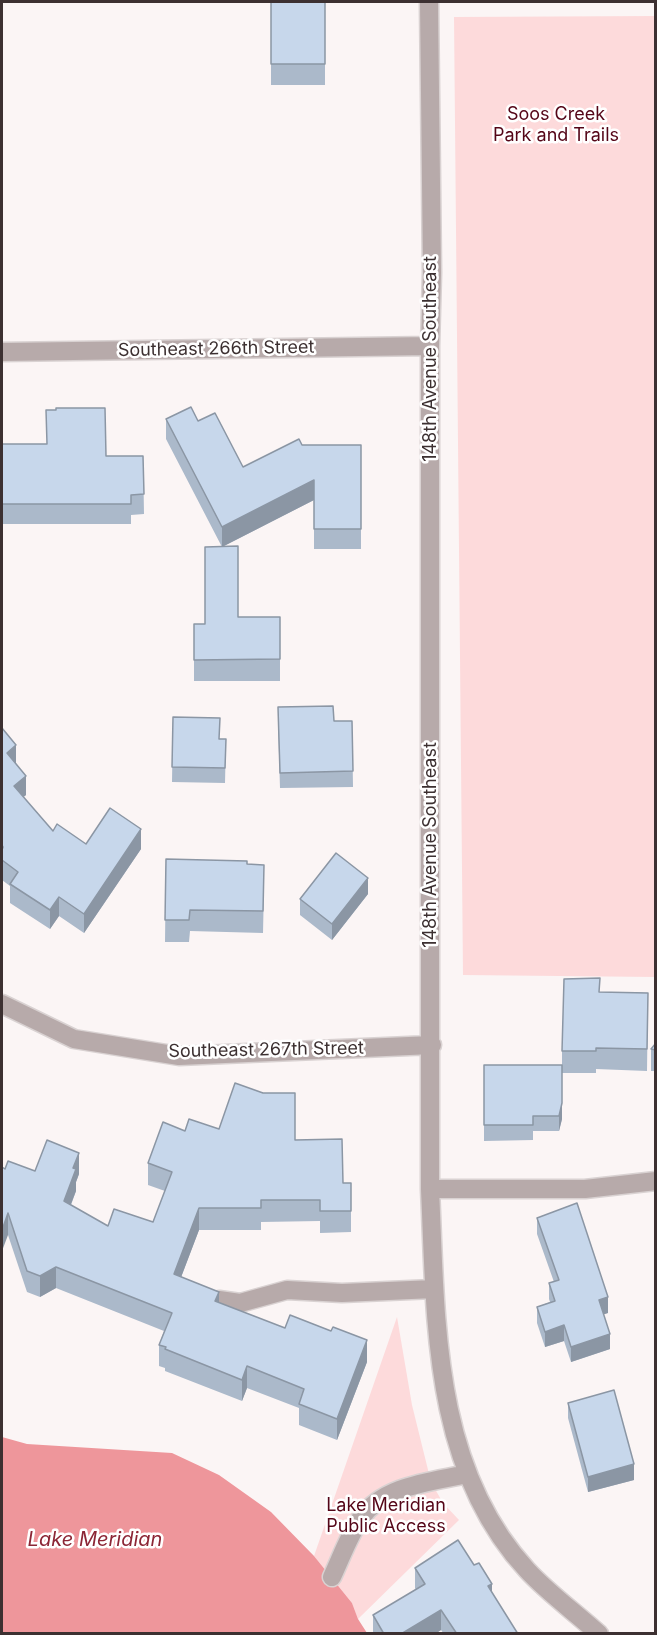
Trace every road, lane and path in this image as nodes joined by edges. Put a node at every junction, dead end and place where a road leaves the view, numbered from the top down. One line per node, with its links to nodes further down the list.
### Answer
1 (429, 2): 2 (street, 148th Avenue Southeast)
2 (430, 346): 3 (street, Southeast 266th Street); 5 (street, 148th Avenue Southeast)
3 (2, 352)
4 (2, 1004): 5 (street, Southeast 267th Street)
5 (432, 1045): 7 (street, 148th Avenue Southeast)
6 (656, 1181): 7 (street)
7 (430, 1189): 8 (street, 148th Avenue Southeast)
8 (435, 1289): 9 (street); 10 (street, 148th Avenue Southeast)
9 (219, 1300)
10 (467, 1474): 11 (street); 12 (street, 148th Avenue Southeast)
11 (332, 1577)
12 (600, 1634)

